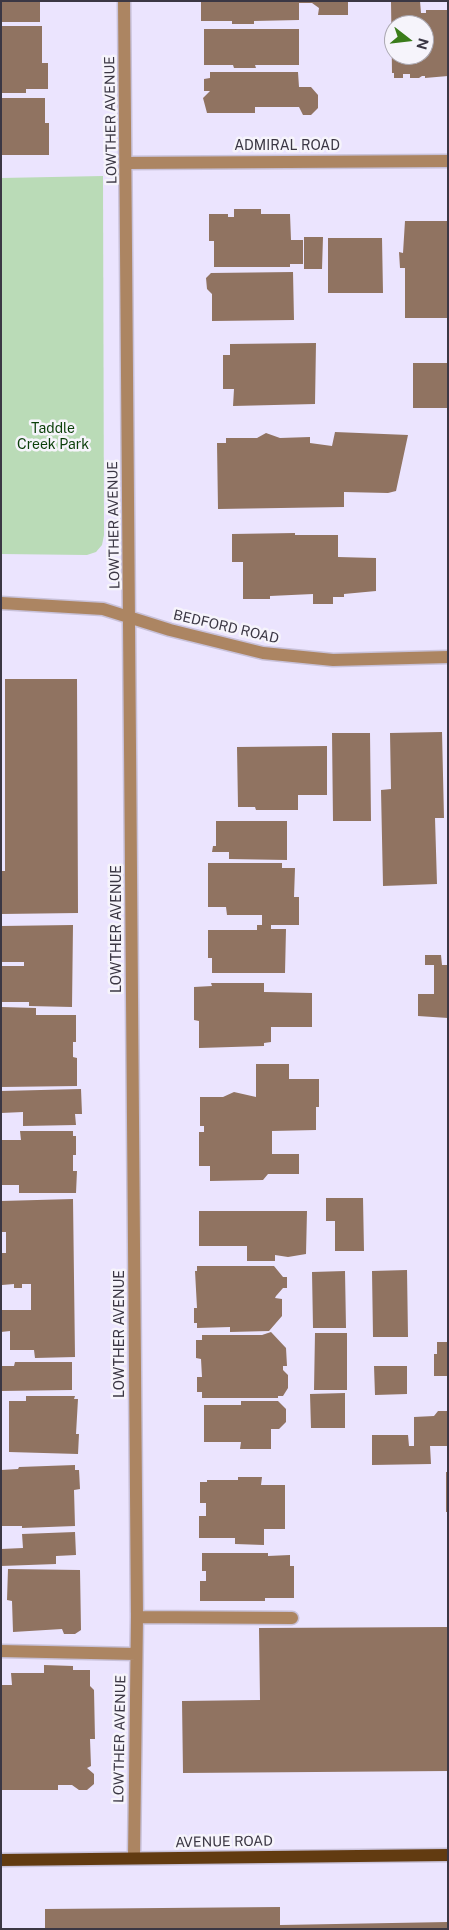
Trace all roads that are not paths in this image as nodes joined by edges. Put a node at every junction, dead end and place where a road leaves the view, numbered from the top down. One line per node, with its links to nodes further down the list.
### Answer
1 (124, 1): 3 (street, LOWTHER AVENUE)
2 (448, 160): 3 (street, ADMIRAL ROAD)
3 (126, 163): 5 (street, LOWTHER AVENUE)
4 (1, 603): 5 (street, BEDFORD ROAD)
5 (130, 617): 6 (street, BEDFORD ROAD); 7 (street, LOWTHER AVENUE)
6 (448, 657)
7 (137, 1617): 8 (street); 10 (street, LOWTHER AVENUE)
8 (292, 1618)
9 (1, 1651): 10 (street)
10 (136, 1654): 12 (street, LOWTHER AVENUE)
11 (448, 1855): 12 (main road, AVENUE ROAD)
12 (134, 1858): 13 (main road, AVENUE ROAD)
13 (1, 1860)

